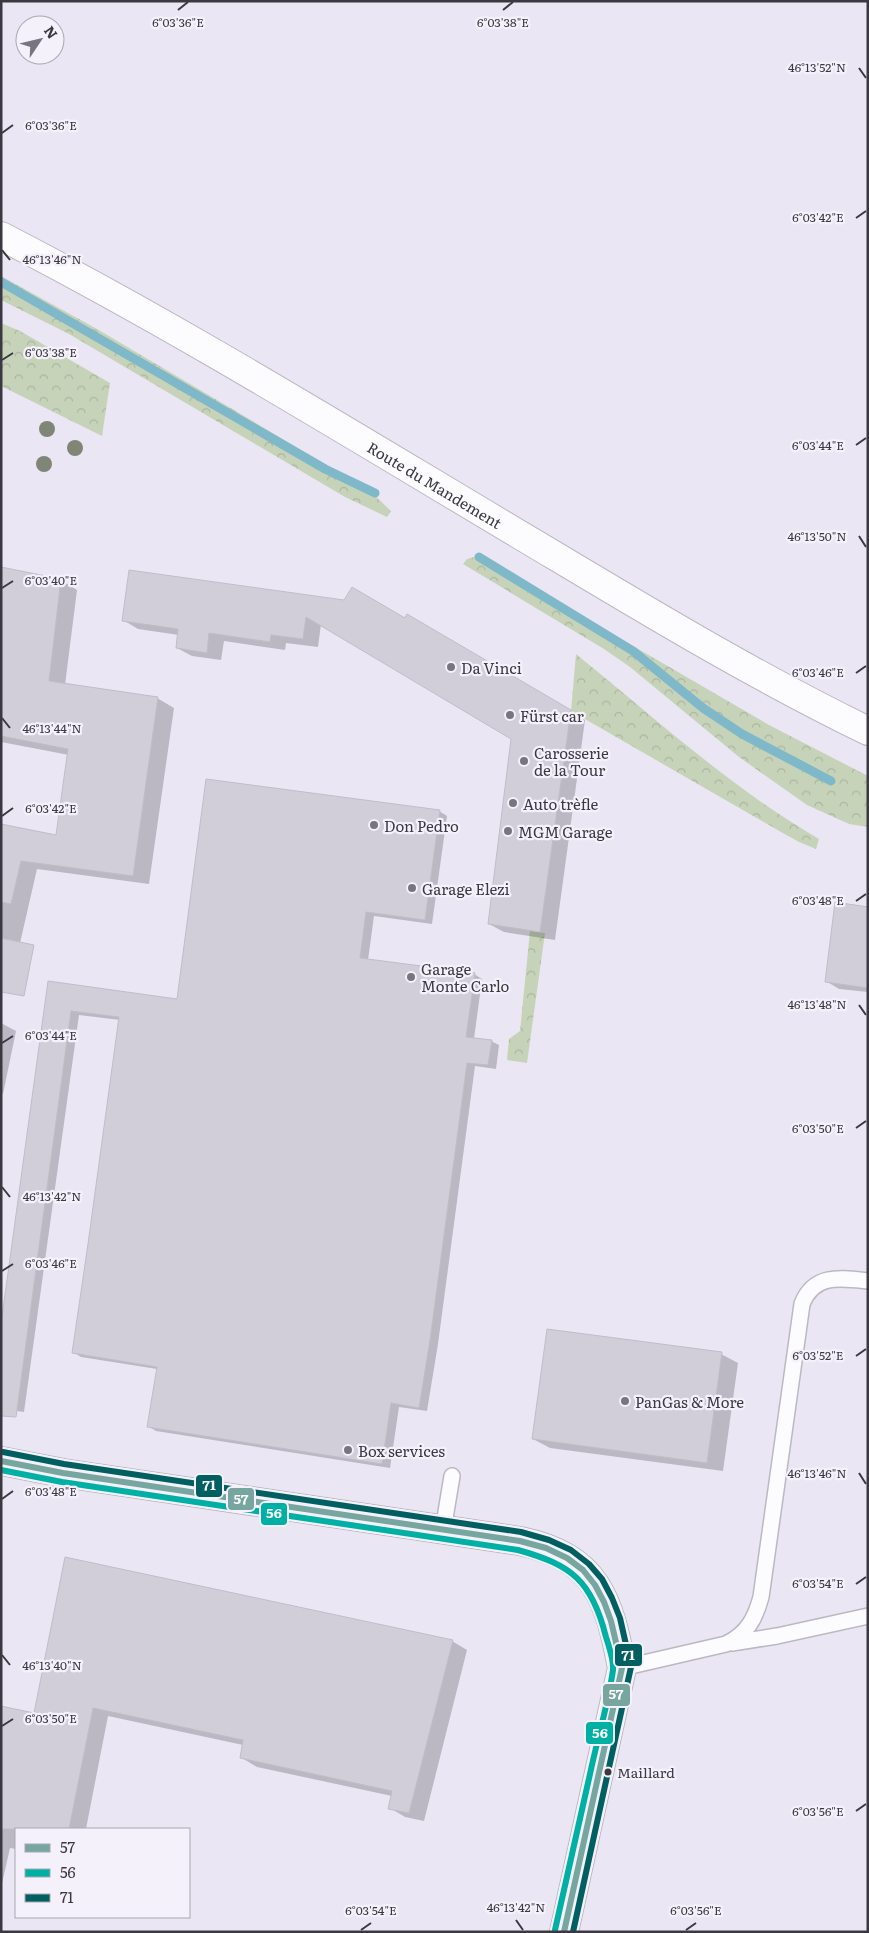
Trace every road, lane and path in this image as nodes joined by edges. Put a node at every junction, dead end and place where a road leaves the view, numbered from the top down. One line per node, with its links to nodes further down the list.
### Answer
1 (1, 236): 2 (main road, Route du Mandement)
2 (868, 731)
3 (868, 1281): 8 (lane)
4 (1, 1461): 6 (main road)
5 (452, 1476): 6 (lane)
6 (443, 1530): 9 (main road)
7 (868, 1616): 8 (lane)
8 (726, 1644): 9 (lane)
9 (622, 1668): 10 (main road)
10 (564, 1932)

